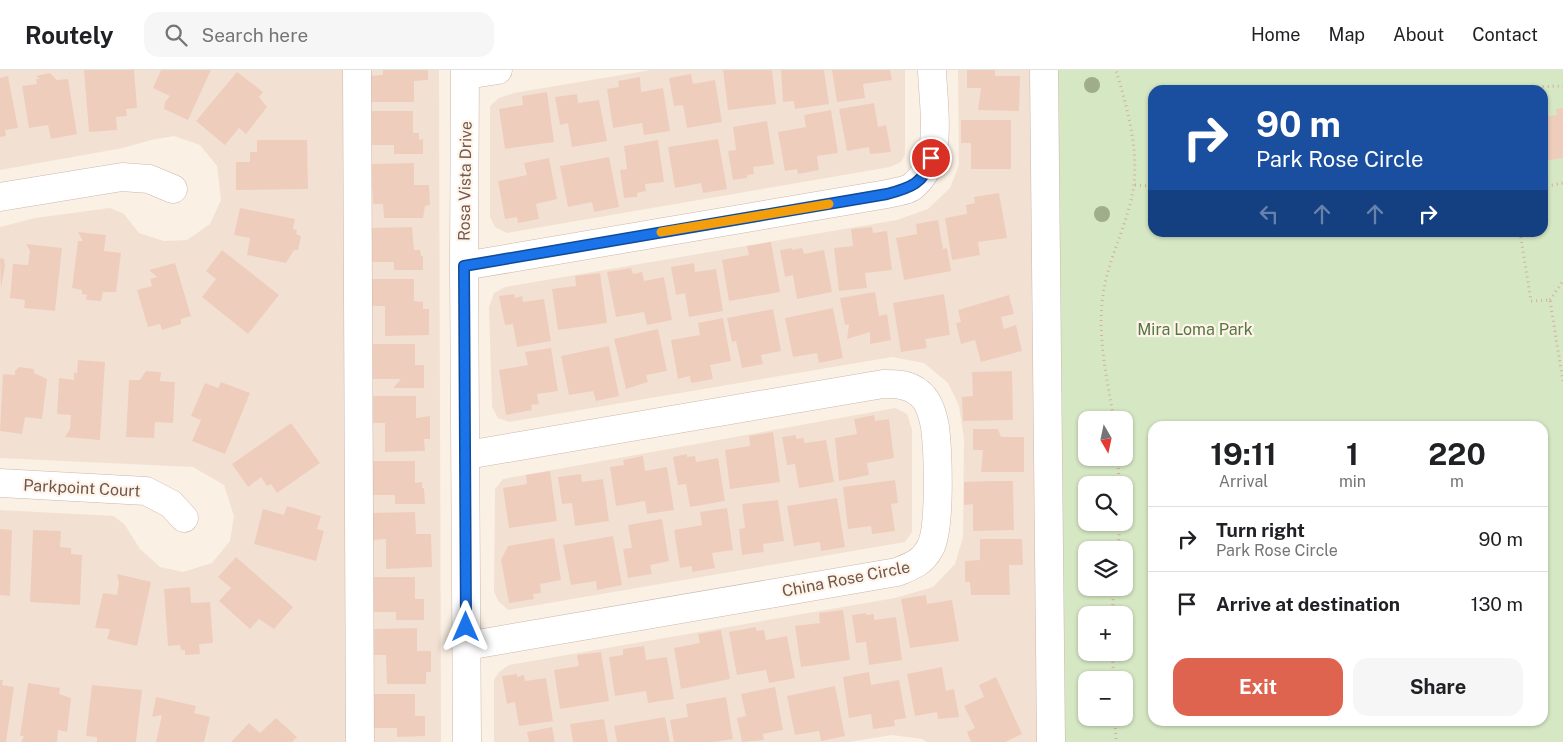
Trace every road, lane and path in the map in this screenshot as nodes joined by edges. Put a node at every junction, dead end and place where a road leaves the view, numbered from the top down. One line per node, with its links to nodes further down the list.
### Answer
1 (357, 70): 26 (street)
2 (498, 70): 6 (street)
3 (932, 70): 16 (street)
4 (1044, 70): 28 (street)
5 (1116, 70): 10 (path)
6 (466, 73): 16 (street, Rosa Vista Drive)
7 (1548, 86): 8 (path)
8 (1563, 86)
9 (1563, 183): 12 (path)
10 (1135, 184): 11 (path); 20 (path)
11 (1148, 186)
12 (1548, 186)
13 (173, 190): 14 (street)
14 (0, 197)
15 (1521, 237): 18 (path)
16 (464, 266): 21 (street, Rosa Vista Drive)
17 (1563, 281): 18 (path)
18 (1550, 300): 19 (path)
19 (1563, 382)
20 (1113, 411)
21 (466, 455): 24 (street, Rosa Vista Drive); 24 (street, China Rose Circle)
22 (0, 483): 23 (street, Parkpoint Court)
23 (184, 518)
24 (466, 646): 27 (street, Rosa Vista Drive)
25 (1115, 726): 29 (path)
26 (360, 742)
27 (467, 742)
28 (1050, 742)
29 (1116, 742)

